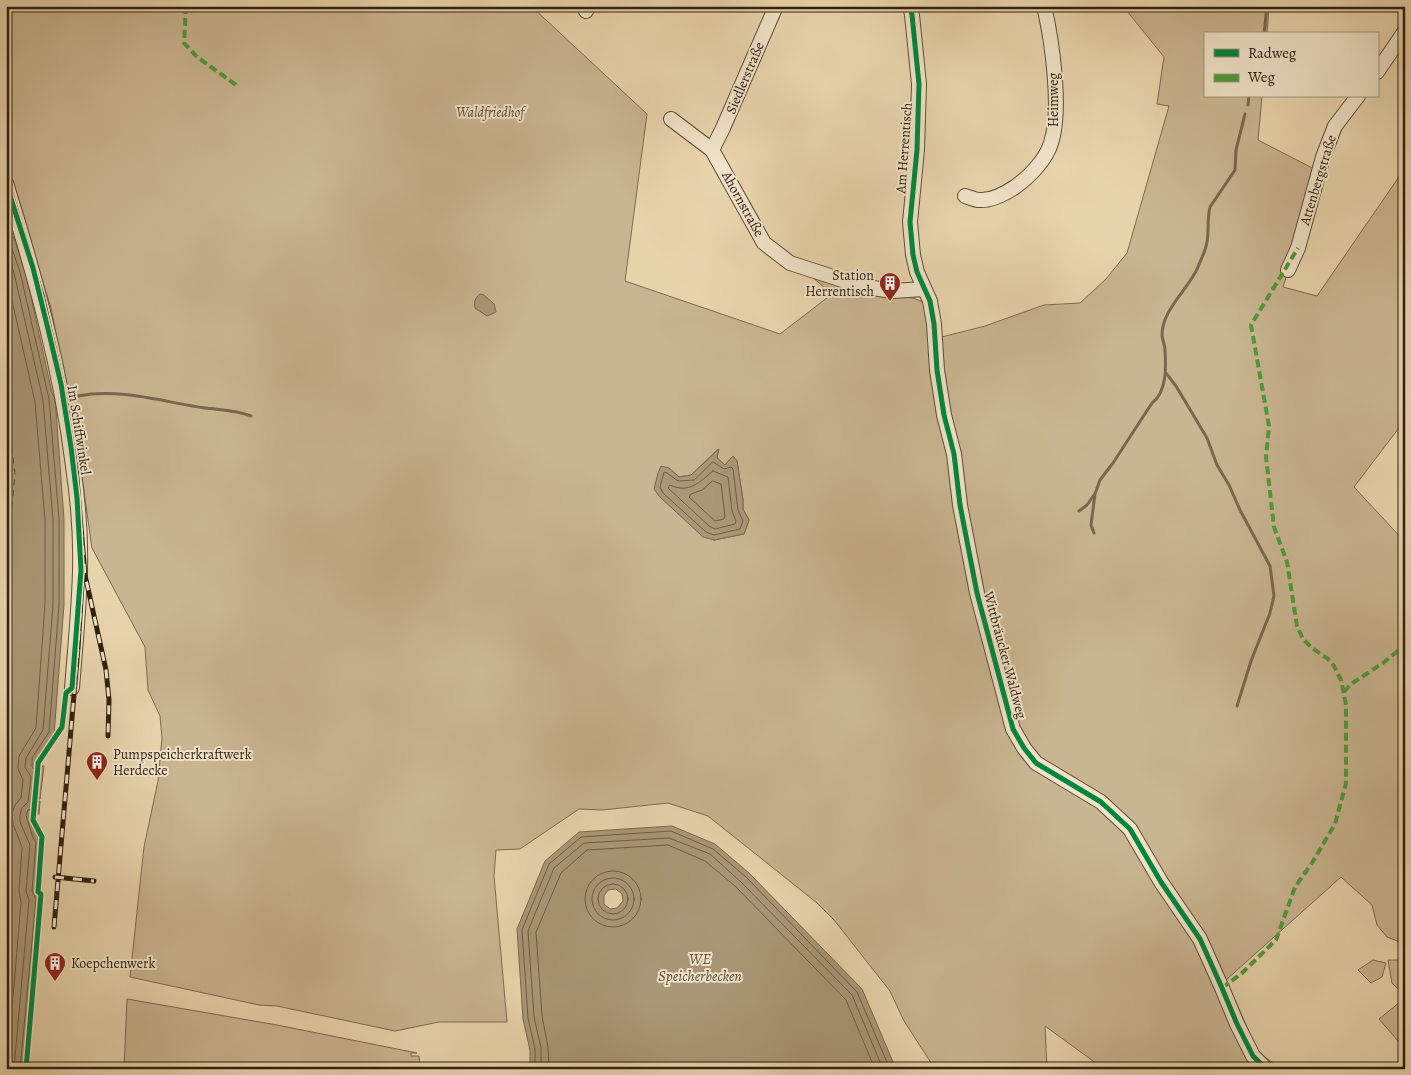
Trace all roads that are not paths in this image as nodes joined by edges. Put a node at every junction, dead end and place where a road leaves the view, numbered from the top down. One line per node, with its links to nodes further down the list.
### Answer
1 (776, 6): 8 (street, Siedlerstraße)
2 (910, 6): 12 (street, Am Herrentisch)
3 (1044, 6): 10 (street, Heimweg)
4 (1405, 31): 5 (street)
5 (1378, 71)
6 (1356, 98): 11 (street, Attenbergstraße)
7 (671, 119): 8 (street, Ahornstraße)
8 (712, 150): 12 (street, Ahornstraße)
9 (6, 183): 13 (street, Im Schiffwinkel)
10 (965, 196)
11 (1288, 270)
12 (924, 289): 14 (street, Wittbräucker Waldweg)
13 (72, 688)
14 (1266, 1069)

